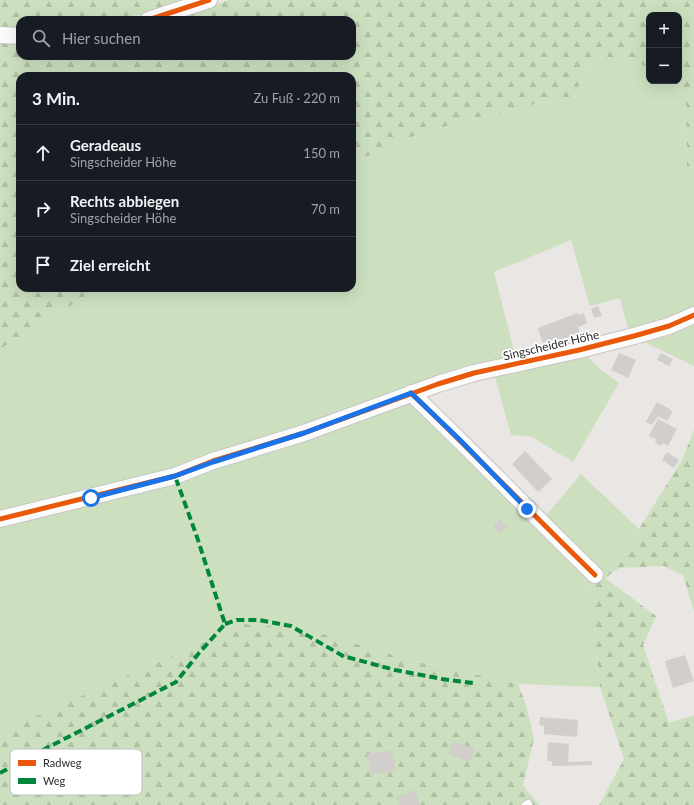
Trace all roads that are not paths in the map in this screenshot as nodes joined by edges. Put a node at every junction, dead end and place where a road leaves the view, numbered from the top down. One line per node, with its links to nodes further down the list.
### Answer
1 (208, 0): 2 (street)
2 (160, 16)
3 (0, 35): 4 (street)
4 (16, 36)
5 (694, 316): 6 (street, Singscheider Höhe)
6 (411, 393): 7 (street, Singscheider Höhe); 8 (street)
7 (0, 519)
8 (595, 575)

